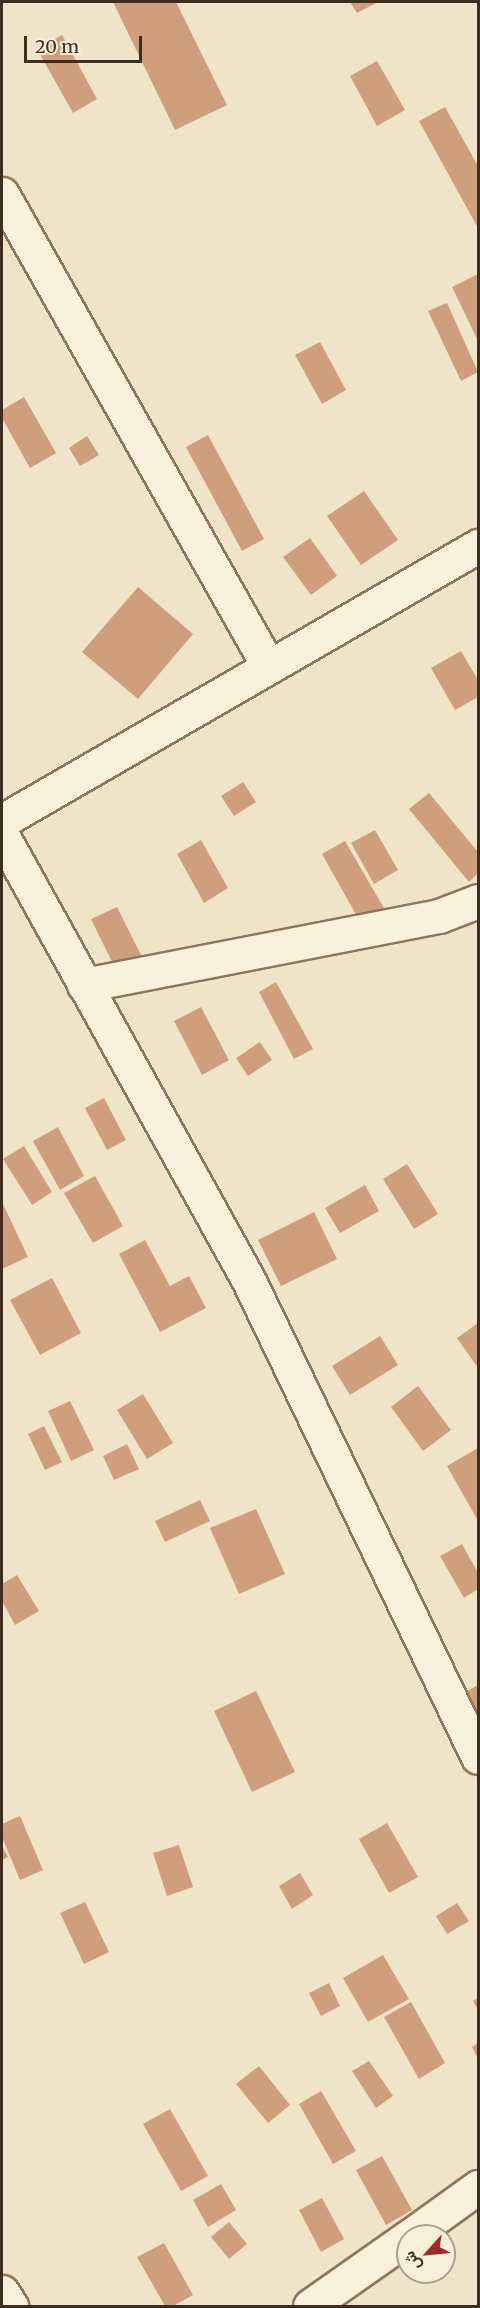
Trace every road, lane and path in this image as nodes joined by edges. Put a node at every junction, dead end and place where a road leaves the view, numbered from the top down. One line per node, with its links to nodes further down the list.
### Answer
1 (2, 194): 3 (street)
2 (478, 546): 3 (street)
3 (269, 667): 4 (street)
4 (2, 821)
5 (2, 835): 7 (street)
6 (478, 901): 7 (street)
7 (84, 985): 8 (street)
8 (478, 1757)
9 (478, 2187): 10 (street)
10 (427, 2224)
11 (396, 2247): 13 (street)
12 (2, 2292): 14 (street)
13 (319, 2304)
14 (11, 2307)

